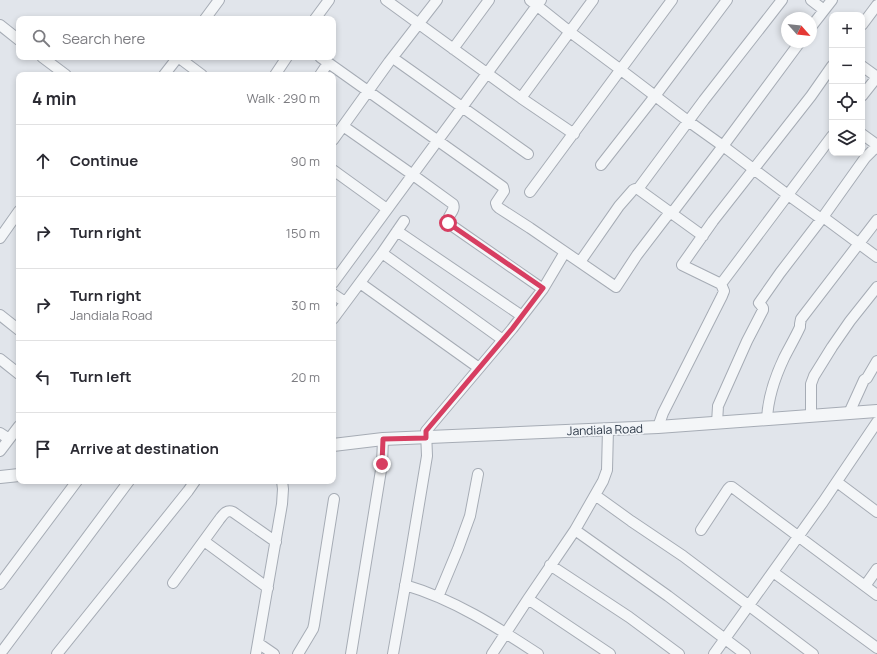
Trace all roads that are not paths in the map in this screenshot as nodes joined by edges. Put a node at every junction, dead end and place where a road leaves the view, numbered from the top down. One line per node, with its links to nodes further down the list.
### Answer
1 (219, 0): 15 (street)
2 (329, 0): 16 (street)
3 (386, 0): 19 (street)
4 (437, 0): 19 (street)
5 (489, 0): 24 (street)
6 (593, 0): 21 (street)
7 (672, 0): 32 (street)
8 (726, 0): 43 (street)
9 (782, 0): 46 (street)
10 (810, 0): 14 (street)
11 (832, 0): 14 (street)
12 (536, 2): 21 (street); 39 (street)
13 (877, 5): 18 (street)
14 (824, 10): 17 (street)
15 (207, 16)
16 (316, 16)
17 (817, 19)
18 (865, 21)
19 (419, 24): 24 (street); 25 (street)
20 (0, 25): 22 (street)
21 (570, 32): 32 (street); 44 (street)
22 (16, 38)
23 (796, 48): 53 (street)
24 (453, 49): 39 (street)
25 (393, 58): 41 (street); 45 (street)
26 (46, 60): 34 (street)
27 (176, 60): 35 (street)
28 (182, 60): 36 (street)
29 (285, 60): 37 (street)
30 (324, 60): 38 (street); 41 (street)
31 (865, 68): 40 (street)
32 (621, 70): 43 (street); 48 (street)
33 (829, 70): 57 (street)
34 (62, 72)
35 (166, 72)
36 (198, 72)
37 (276, 72)
38 (321, 72)
39 (487, 74): 44 (street); 45 (street)
40 (877, 77): 42 (street)
41 (368, 92): 47 (street); 52 (street)
42 (865, 92)
43 (655, 96): 46 (street); 56 (street)
44 (521, 98): 48 (street)
45 (463, 107): 52 (street); 55 (street)
46 (688, 122): 53 (street); 60 (street)
47 (343, 126): 49 (street); 59 (street)
48 (574, 134): 61 (street)
49 (336, 136)
50 (865, 136): 54 (street)
51 (829, 140): 62 (street)
52 (438, 141): 59 (street); 73 (street)
53 (723, 146): 57 (street); 64 (street)
54 (877, 146): 66 (street)
55 (528, 154)
56 (601, 165)
57 (754, 169): 62 (street); 70 (street)
58 (336, 172): 63 (street)
59 (413, 175): 63 (street); 81 (street)
60 (638, 189): 64 (street); 76 (street)
61 (530, 192)
62 (788, 195): 66 (street); 79 (street)
63 (387, 209): 77 (street)
64 (672, 213): 70 (street); 76 (street)
65 (16, 215): 71 (street)
66 (823, 217): 72 (street); 98 (street)
67 (877, 220): 72 (street)
68 (404, 221): 69 (street)
69 (398, 231): 74 (street); 86 (street)
70 (703, 236): 79 (street)
71 (0, 238)
72 (859, 244): 75 (street); 96 (street)
73 (565, 252): 76 (street); 81 (street)
74 (382, 254): 78 (street); 88 (street)
75 (877, 257)
76 (580, 262)
77 (336, 279)
78 (360, 283): 83 (street); 91 (street)
79 (721, 284): 99 (street)
80 (877, 287): 95 (street)
81 (543, 288): 86 (street)
82 (336, 296): 83 (street)
83 (345, 302): 84 (street)
84 (336, 315)
85 (0, 316): 87 (street)
86 (522, 316): 88 (street)
87 (16, 328)
88 (503, 340): 91 (street)
89 (0, 359): 92 (street)
90 (877, 361): 94 (street)
91 (479, 368): 103 (street)
92 (16, 372)
93 (877, 411): 94 (street, Jandiala Road)
94 (849, 413): 95 (street, Jandiala Road)
95 (811, 416): 96 (street, Jandiala Road)
96 (767, 419): 98 (street, Jandiala Road)
97 (877, 422): 111 (street)
98 (717, 423): 99 (street, Jandiala Road)
99 (658, 427): 100 (street, Jandiala Road)
100 (608, 429): 103 (street, Jandiala Road); 116 (street)
101 (16, 430): 104 (street)
102 (0, 433): 104 (street)
103 (426, 438): 105 (street, Jandiala Road); 129 (street)
104 (9, 439): 107 (street)
105 (383, 439): 106 (street, Jandiala Road); 145 (street)
106 (336, 445)
107 (0, 451)
108 (478, 474): 133 (street)
109 (16, 475): 110 (street)
110 (0, 477)
111 (837, 482): 118 (street); 121 (street)
112 (75, 484): 128 (street)
113 (127, 484): 140 (street)
114 (193, 484): 141 (street)
115 (282, 484): 123 (street)
116 (595, 495): 119 (street); 135 (street)
117 (334, 499): 144 (street)
118 (877, 512)
119 (575, 530): 124 (street); 137 (street)
120 (701, 530): 121 (street)
121 (799, 537): 126 (street); 130 (street)
122 (204, 541): 123 (street); 127 (street); 131 (street)
123 (276, 542): 131 (street)
124 (550, 565): 134 (street); 150 (street)
125 (877, 569): 130 (street)
126 (773, 572): 135 (street); 139 (street)
127 (173, 583)
128 (0, 584)
129 (405, 585): 133 (street); 146 (street)
130 (865, 586): 132 (street)
131 (268, 588): 138 (street)
132 (877, 595)
133 (438, 597): 136 (street)
134 (528, 599): 136 (street); 149 (street)
135 (749, 606): 137 (street); 153 (street)
136 (506, 633): 147 (street); 148 (street)
137 (725, 639): 151 (street); 152 (street)
138 (258, 643): 142 (street); 143 (street)
139 (877, 648)
140 (4, 651)
141 (57, 654)
142 (256, 654)
143 (274, 654)
144 (298, 654)
145 (351, 654)
146 (393, 654)
147 (492, 654)
148 (538, 654)
149 (610, 654)
150 (679, 654)
151 (714, 654)
152 (746, 654)
153 (813, 654)

